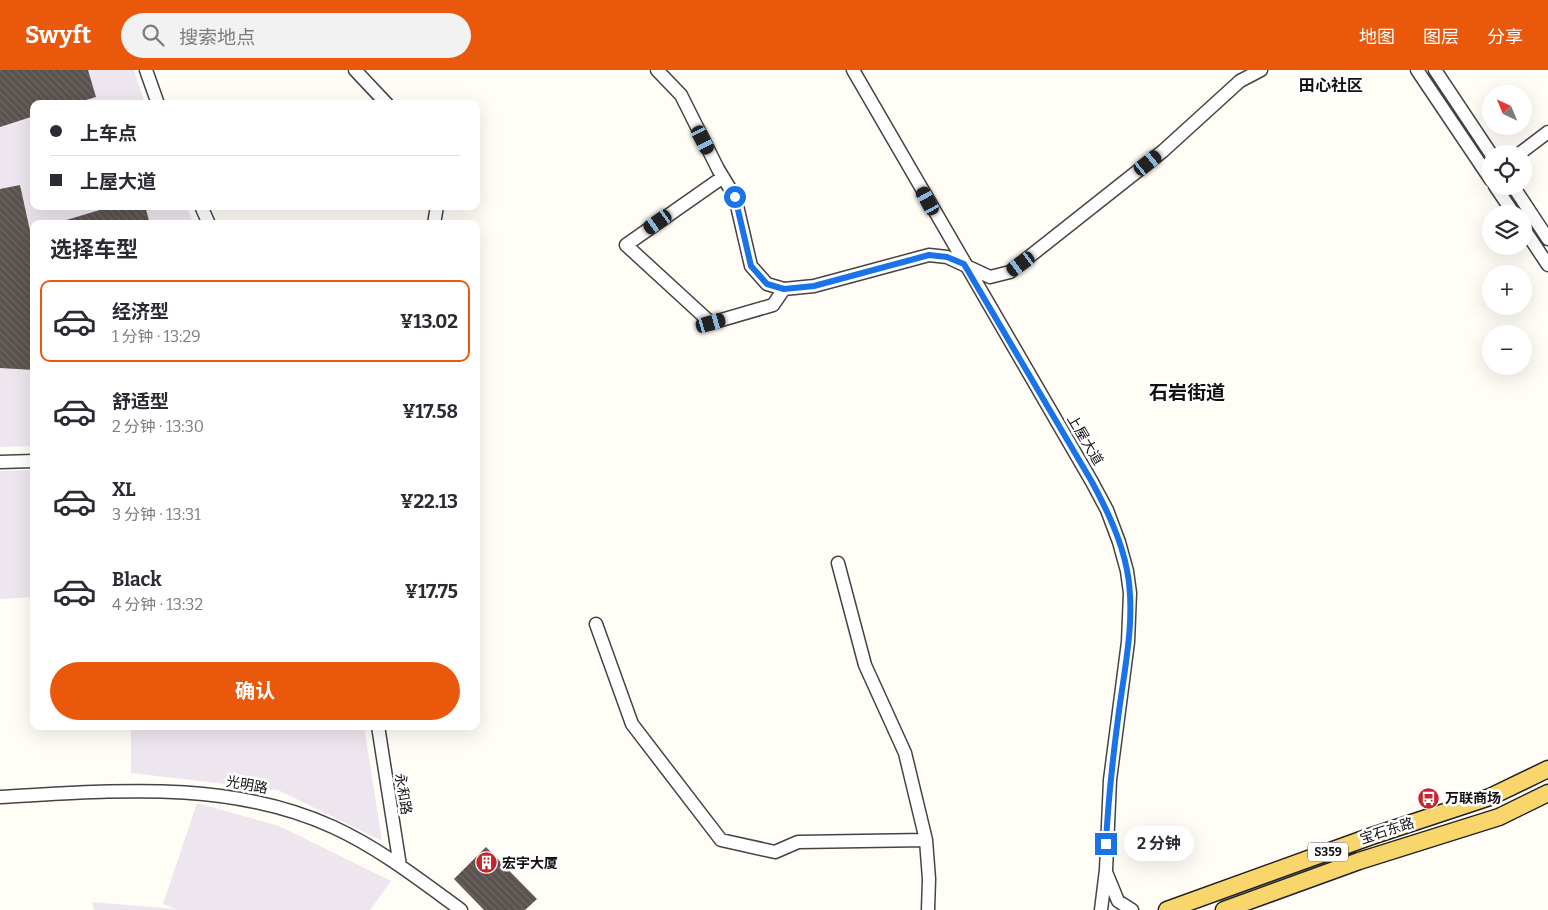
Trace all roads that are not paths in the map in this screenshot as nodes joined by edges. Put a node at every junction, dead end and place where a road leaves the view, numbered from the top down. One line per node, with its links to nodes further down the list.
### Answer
1 (146, 70): 8 (street)
2 (355, 70): 9 (street)
3 (658, 70): 14 (street)
4 (852, 70): 18 (street, 上屋大道)
5 (1261, 70): 18 (street)
6 (1417, 70): 13 (street)
7 (1435, 70): 11 (street)
8 (157, 100)
9 (383, 100)
10 (1548, 132): 12 (street)
11 (1485, 145)
12 (1531, 145)
13 (1482, 167)
14 (723, 177): 20 (street); 20 (street)
15 (1519, 195): 16 (street)
16 (1548, 239)
17 (1532, 241): 19 (street)
18 (964, 264): 20 (street); 31 (street, 上屋大道)
19 (1548, 265)
20 (784, 289)
21 (30, 461): 22 (street)
22 (0, 462)
23 (838, 563): 29 (street)
24 (596, 624): 29 (street)
25 (379, 730): 30 (street, 永和路)
26 (1548, 769): 37 (main road, 宝石东路 / S359)
27 (1548, 793): 32 (main road, 宝石东路 / S359)
28 (0, 797): 30 (street, 光明路)
29 (926, 840): 34 (street)
30 (400, 866): 33 (street, 光明路)
31 (1106, 870): 35 (street, 上屋大道); 36 (street, 上屋大道)
32 (1232, 908)
33 (461, 910)
34 (928, 910)
35 (1101, 910)
36 (1132, 910)
37 (1168, 910)

